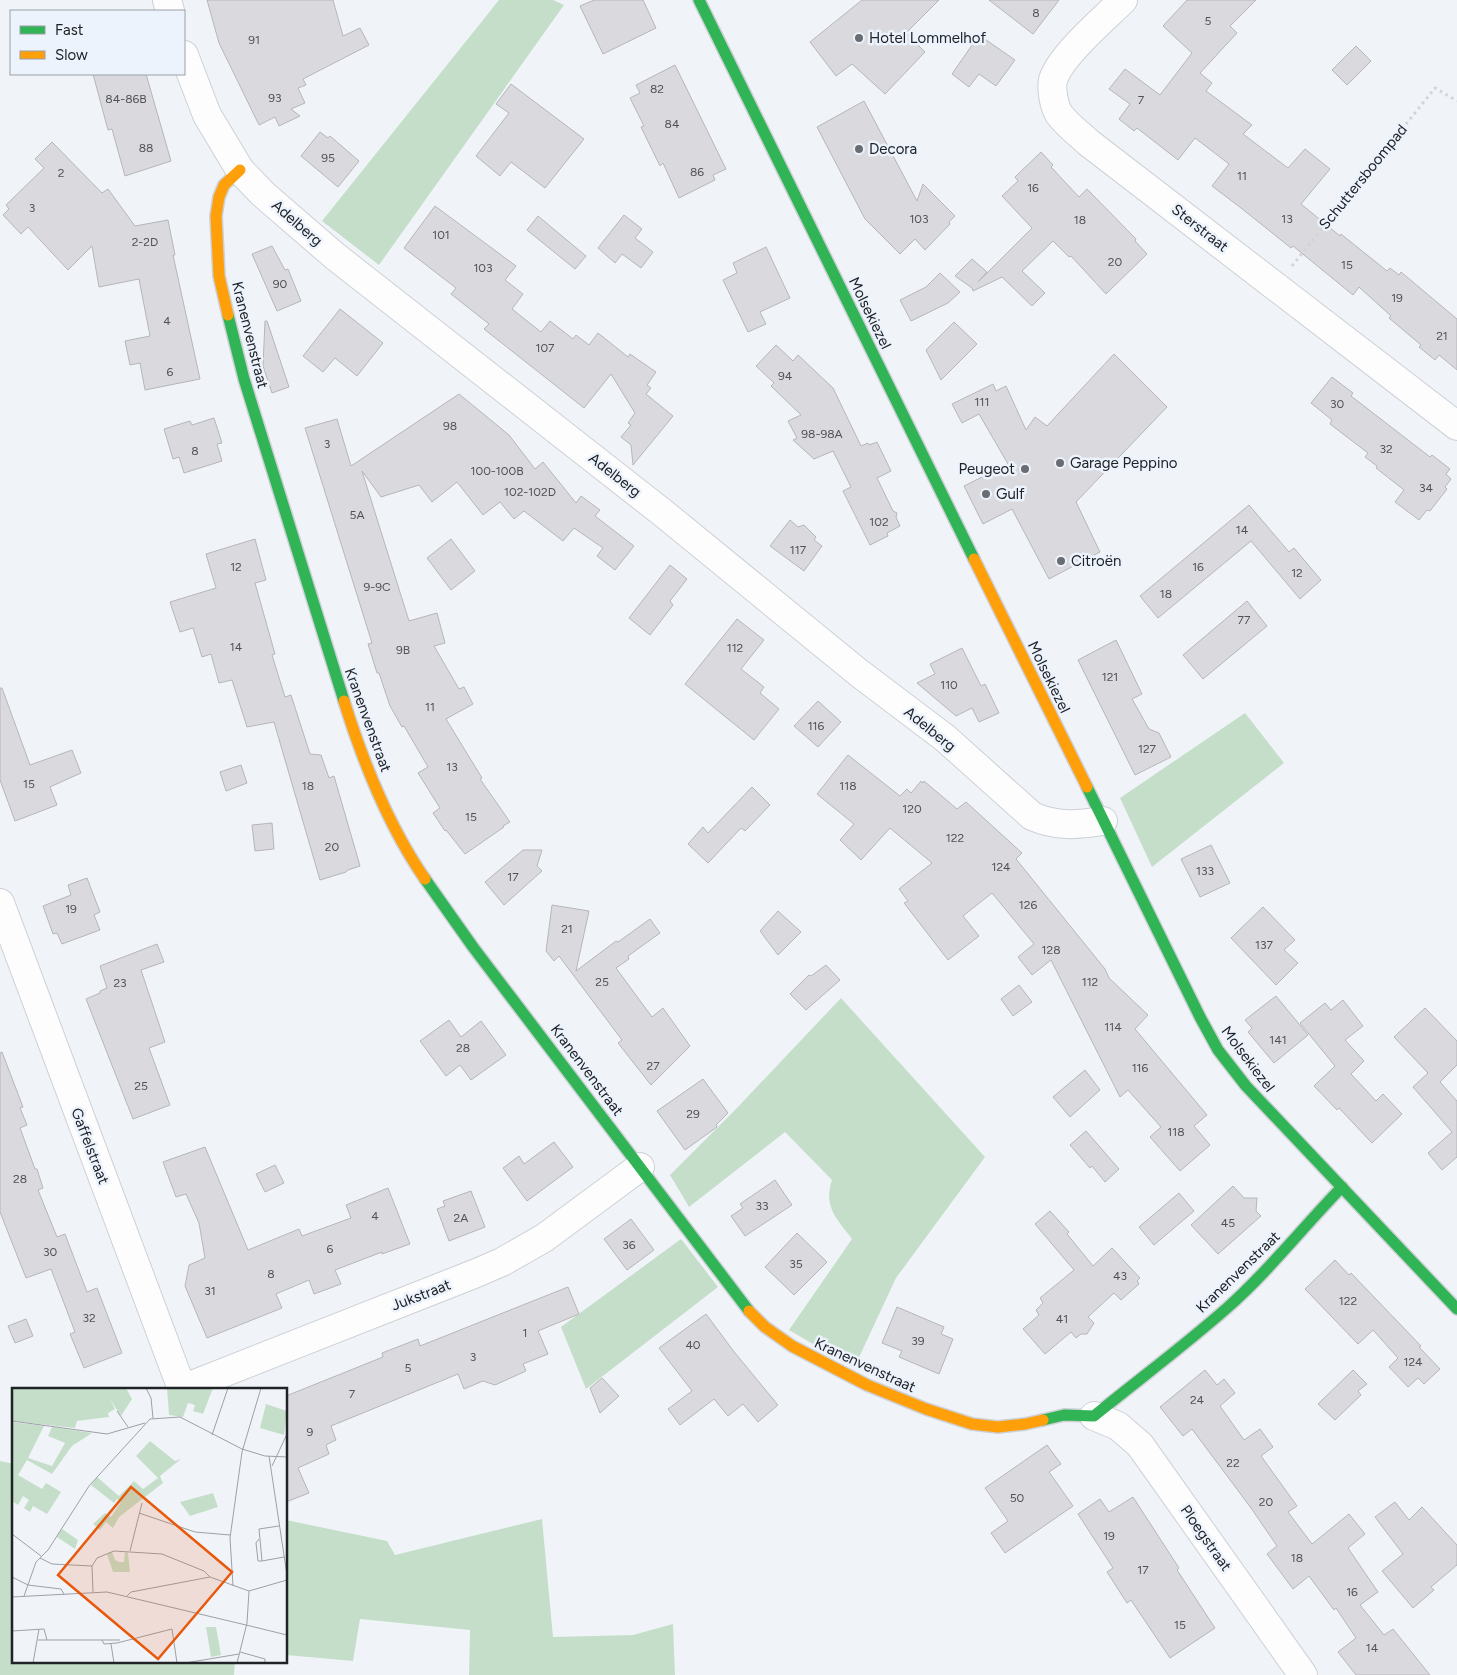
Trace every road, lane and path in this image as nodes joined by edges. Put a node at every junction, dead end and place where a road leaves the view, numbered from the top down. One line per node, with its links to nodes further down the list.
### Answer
1 (699, 0): 8 (street, Molsekiezel)
2 (1123, 0): 6 (street, Sterstraat)
3 (185, 58): 5 (street, Adelberg)
4 (1457, 101): 6 (path, Schuttersboompad)
5 (240, 170): 8 (street, Adelberg); 10 (street, Kranenvenstraat)
6 (1276, 286): 7 (street, Sterstraat)
7 (1457, 426)
8 (1103, 821): 11 (street, Molsekiezel)
9 (0, 903): 13 (street, Gaffelstraat)
10 (640, 1167): 14 (street, Jukstraat); 15 (street, Kranenvenstraat)
11 (1342, 1187): 12 (street, Molsekiezel); 15 (street, Kranenvenstraat)
12 (1457, 1309)
13 (182, 1388)
14 (185, 1388)
15 (1094, 1416): 16 (street, Ploegstraat)
16 (1303, 1675)

